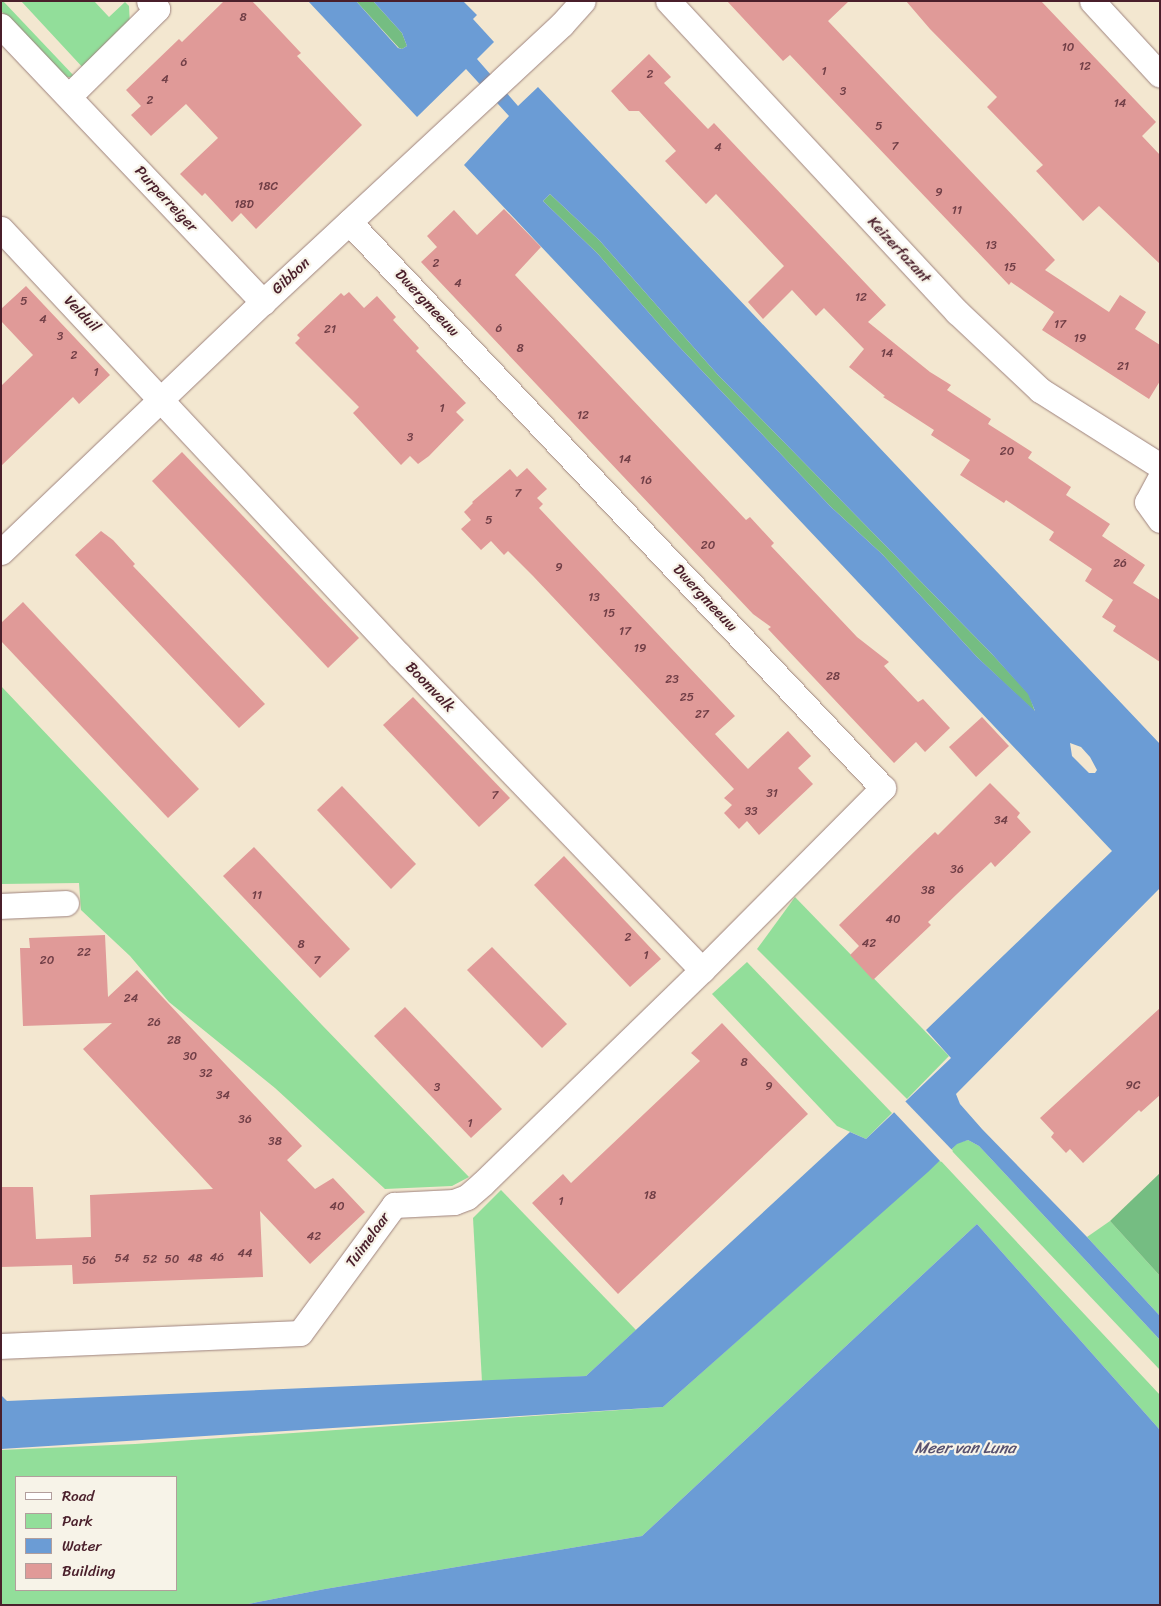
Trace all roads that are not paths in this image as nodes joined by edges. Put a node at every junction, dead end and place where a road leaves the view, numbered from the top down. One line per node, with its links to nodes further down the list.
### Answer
1 (149, 1): 7 (street)
2 (583, 1): 8 (street, Gibbon)
3 (668, 1): 12 (street, Keizerfazant)
4 (1092, 1): 6 (street)
5 (1, 26): 7 (street, Purperreiger)
6 (1160, 76)
7 (69, 96): 10 (street, Purperreiger)
8 (349, 222): 10 (street, Gibbon); 18 (street, Dwergmeeuw)
9 (1, 229): 11 (street, Velduil)
10 (263, 302): 11 (street, Gibbon)
11 (163, 399): 15 (street, Gibbon); 18 (street, Boomvalk)
12 (1160, 466)
13 (1160, 478): 14 (street)
14 (1160, 520)
15 (1, 552)
16 (66, 904): 17 (street)
17 (1, 906)
18 (702, 970): 19 (street, Tuimelaar)
19 (1, 1346)

